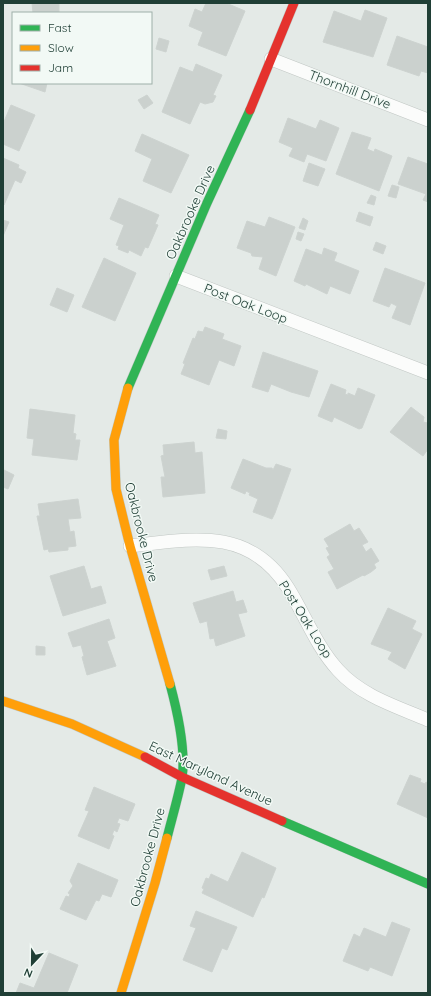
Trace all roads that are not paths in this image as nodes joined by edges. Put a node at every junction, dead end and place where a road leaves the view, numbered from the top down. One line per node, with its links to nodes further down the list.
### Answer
1 (294, 3): 2 (street, Oakbrooke Drive)
2 (271, 59): 3 (street, Thornhill Drive); 4 (street, Oakbrooke Drive)
3 (428, 120)
4 (176, 276): 5 (street, Post Oak Loop); 6 (street, Oakbrooke Drive)
5 (428, 373)
6 (130, 546): 8 (street, Post Oak Loop); 9 (street, Oakbrooke Drive)
7 (3, 700): 9 (street, East Maryland Avenue)
8 (428, 720)
9 (182, 777): 10 (street, East Maryland Avenue); 11 (street, Oakbrooke Drive)
10 (428, 884)
11 (121, 993)

